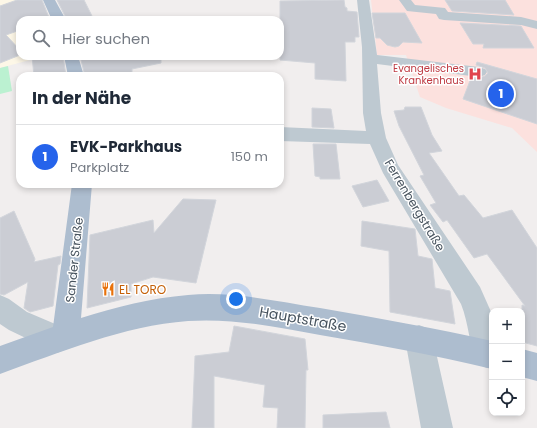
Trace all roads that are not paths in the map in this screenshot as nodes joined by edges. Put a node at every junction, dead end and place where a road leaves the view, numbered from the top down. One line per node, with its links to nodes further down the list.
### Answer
1 (49, 0): 4 (main road)
2 (363, 0): 6 (street, Ferrenbergstraße)
3 (405, 0): 5 (street)
4 (57, 16)
5 (537, 25)
6 (369, 59): 9 (street); 11 (street, Ferrenbergstraße)
7 (72, 60): 8 (main road)
8 (75, 72)
9 (479, 72)
10 (284, 134): 11 (street)
11 (377, 138): 16 (street, Ferrenbergstraße)
12 (81, 188): 14 (main road, Sander Straße)
13 (0, 308): 14 (street)
14 (61, 338): 15 (main road, Hauptstraße); 18 (main road, Hauptstraße)
15 (419, 339): 17 (main road, Hauptstraße); 21 (street)
16 (489, 351)
17 (489, 355)
18 (0, 360)
19 (525, 364): 20 (main road)
20 (537, 367)
21 (437, 428)

